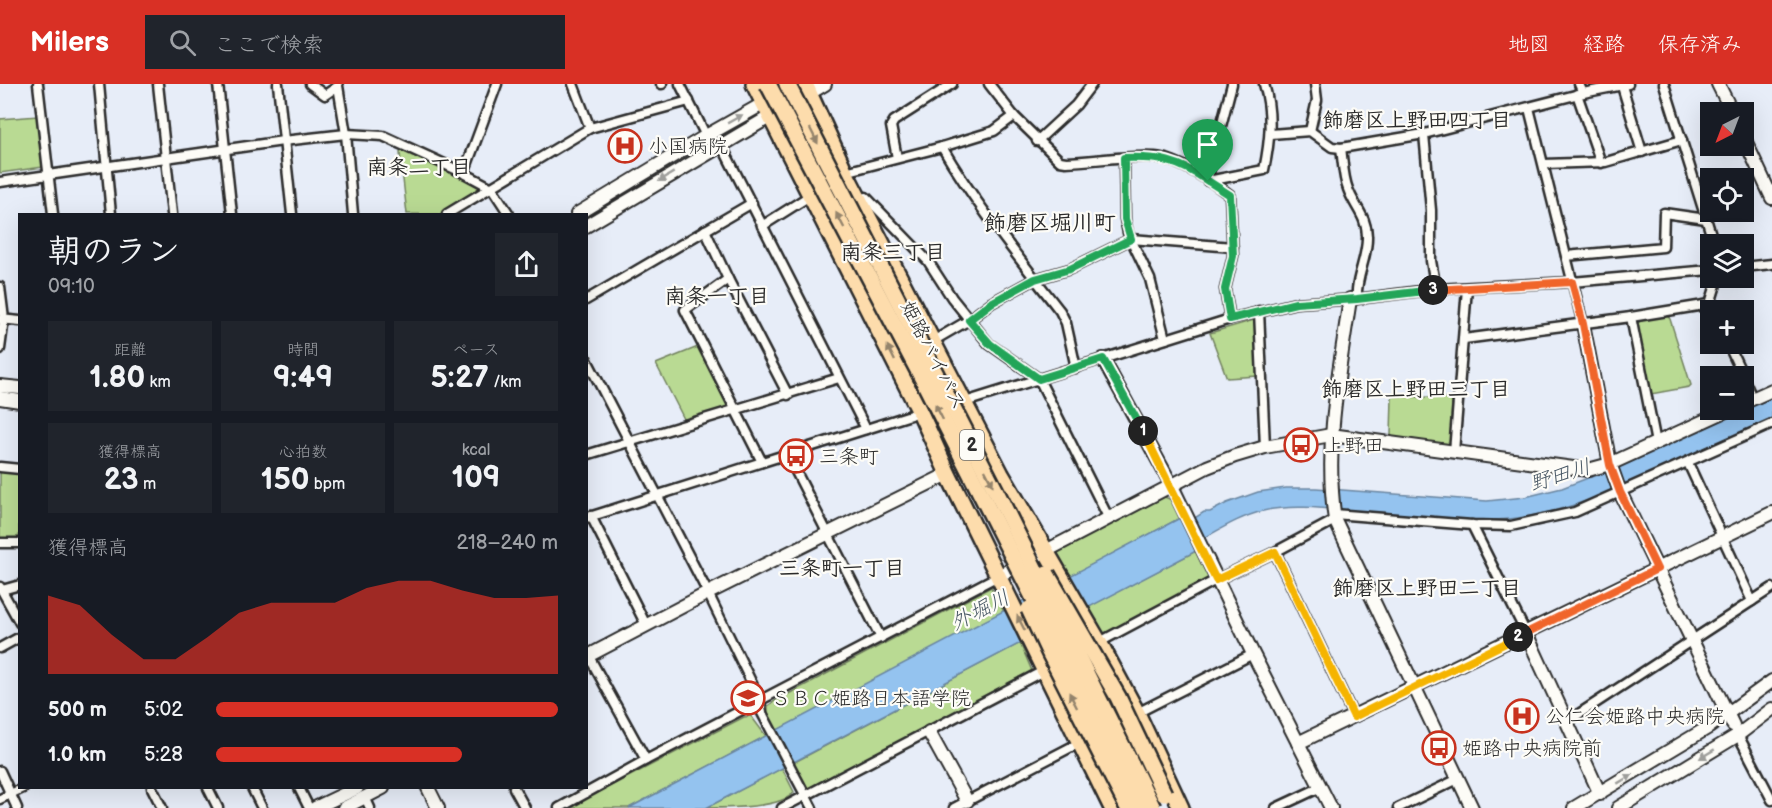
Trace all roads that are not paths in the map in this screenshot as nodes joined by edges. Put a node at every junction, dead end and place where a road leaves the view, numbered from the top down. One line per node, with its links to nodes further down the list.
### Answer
1 (38, 84): 55 (street)
2 (99, 84): 52 (street)
3 (158, 84): 47 (street)
4 (218, 84): 44 (street)
5 (278, 84): 39 (street)
6 (310, 84): 34 (street)
7 (497, 84): 54 (street)
8 (573, 84): 32 (street)
9 (680, 84): 26 (street)
10 (749, 84): 28 (street)
11 (754, 84): 28 (highway)
12 (768, 84): 148 (highway, 姫路バイパス / 2, one-way to 12, bridge)
13 (787, 84): 137 (highway, 姫路バイパス / 2, one-way to 137, bridge)
14 (825, 84): 24 (street)
15 (952, 84): 48 (street)
16 (989, 84): 30 (street)
17 (1092, 84): 40 (street)
18 (1232, 84): 56 (street)
19 (1264, 84): 35 (street)
20 (1315, 84): 33 (street)
21 (1664, 84): 38 (street)
22 (1718, 84): 27 (street)
23 (1625, 85): 25 (street); 45 (street)
24 (804, 88): 28 (street); 31 (street); 53 (highway)
25 (1580, 90): 29 (street); 50 (street)
26 (689, 102): 32 (street); 37 (street)
27 (1727, 102)
28 (764, 103): 31 (highway); 37 (street, one-way to 28)
29 (1529, 108): 36 (street); 51 (street)
30 (1014, 116): 40 (street); 42 (street)
31 (772, 117): 41 (street); 59 (highway)
32 (590, 128): 58 (street)
33 (1310, 132): 35 (street); 43 (street)
34 (346, 134): 39 (street); 54 (street); 69 (street)
35 (1271, 134): 56 (street)
36 (1424, 134): 43 (street); 88 (street)
37 (706, 136): 72 (street)
38 (1682, 140): 45 (street); 62 (street)
39 (283, 141): 44 (street); 68 (street)
40 (1037, 141): 49 (street)
41 (721, 144): 63 (street); 74 (street, one-way to 74)
42 (942, 147): 48 (street); 84 (street)
43 (1341, 148): 90 (street)
44 (225, 149): 47 (street); 67 (street)
45 (1642, 152): 50 (street)
46 (1752, 156): 60 (street)
47 (166, 157): 52 (street); 66 (street)
48 (897, 158): 53 (street)
49 (1124, 158): 56 (street); 77 (street)
50 (1601, 163): 51 (street)
51 (1544, 164): 79 (street)
52 (106, 166): 55 (street); 65 (street)
53 (845, 172): 61 (highway)
54 (464, 173): 58 (street)
55 (49, 174): 57 (street); 64 (street)
56 (1207, 180): 78 (street)
57 (0, 182)
58 (492, 188): 70 (street); 71 (street)
59 (812, 195): 75 (street); 117 (highway, one-way to 59)
60 (1772, 198)
61 (860, 199): 96 (street); 101 (highway)
62 (1700, 199)
63 (752, 203): 75 (street); 76 (street)
64 (53, 213)
65 (111, 213)
66 (172, 213)
67 (232, 213)
68 (292, 213)
69 (353, 213)
70 (449, 213)
71 (508, 213)
72 (579, 213)
73 (1700, 218): 79 (street)
74 (588, 225)
75 (762, 226): 106 (street)
76 (705, 230): 83 (street); 89 (street)
77 (1131, 239): 78 (street); 84 (street); 99 (street)
78 (1233, 246): 95 (street)
79 (1566, 256): 85 (street)
80 (1772, 264): 81 (street)
81 (1754, 266)
82 (1700, 271): 85 (street)
83 (728, 279): 111 (street); 116 (street)
84 (1035, 279): 96 (street); 105 (street)
85 (1572, 282): 87 (street); 98 (street)
86 (0, 287): 94 (street)
87 (1467, 288): 88 (street); 100 (street)
88 (1436, 289): 90 (street)
89 (588, 299)
90 (1353, 299): 92 (street); 121 (street)
91 (1700, 309): 93 (street)
92 (1259, 311): 95 (street); 124 (street)
93 (1631, 318): 98 (street); 123 (street)
94 (2, 319): 97 (street); 102 (street)
95 (1230, 319): 99 (street)
96 (969, 320): 101 (street); 107 (street)
97 (18, 321)
98 (1583, 324): 100 (street); 130 (street)
99 (1165, 339): 103 (street)
100 (1464, 339): 125 (street)
101 (933, 341): 115 (highway)
102 (0, 349)
103 (1103, 359): 105 (street); 134 (street)
104 (588, 362): 122 (street)
105 (1076, 368): 107 (street)
106 (839, 378): 111 (street); 120 (street)
107 (1039, 379): 115 (street); 141 (street)
108 (0, 386): 109 (street)
109 (18, 388)
110 (1772, 390): 113 (street)
111 (788, 395): 116 (street)
112 (0, 398): 114 (street)
113 (1754, 398)
114 (18, 401)
115 (964, 402): 149 (highway)
116 (736, 411): 122 (street); 128 (street)
117 (920, 412): 120 (street); 133 (highway)
118 (1706, 420): 123 (street)
119 (1772, 424): 129 (street)
120 (866, 429): 127 (street)
121 (1331, 435): 124 (street); 125 (street); 140 (street)
122 (630, 442): 126 (street); 136 (street)
123 (1656, 443): 130 (street)
124 (1265, 447): 134 (street)
125 (1454, 452): 130 (street)
126 (588, 454)
127 (787, 454): 128 (street); 143 (street)
128 (762, 462): 136 (street)
129 (1688, 463): 135 (street); 144 (street)
130 (1610, 465): 135 (street)
131 (0, 467): 132 (street)
132 (18, 470)
133 (948, 474): 143 (street); 151 (highway)
134 (1172, 486): 141 (street); 152 (street)
135 (1620, 492): 142 (street); 150 (street)
136 (657, 496): 139 (street); 156 (street)
137 (1002, 503): 199 (highway, bridge); 217 (highway, 姫路バイパス / 2, bridge)
138 (1772, 513): 144 (street)
139 (589, 517): 159 (street)
140 (1334, 517): 142 (street); 147 (street); 171 (street)
141 (1109, 519): 149 (street)
142 (1472, 525): 160 (street)
143 (827, 533): 156 (street); 161 (street)
144 (1722, 537): 150 (street); 157 (street)
145 (0, 543): 146 (street)
146 (18, 543)
147 (1275, 552): 152 (street); 175 (street)
148 (1014, 557): 215 (highway, one-way to 148, bridge); 216 (highway, 姫路バイパス / 2, bridge)
149 (1049, 558): 151 (street); 162 (highway)
150 (1657, 569): 160 (street); 164 (street)
151 (998, 576): 161 (street); 169 (highway, one-way to 151)
152 (1216, 580): 162 (street); 167 (street)
153 (18, 585): 155 (street)
154 (1772, 588): 157 (street)
155 (1, 589): 158 (street)
156 (708, 593): 159 (street); 172 (street)
157 (1752, 602): 164 (street)
158 (18, 619)
159 (646, 625): 166 (street)
160 (1526, 633): 171 (street); 176 (street)
161 (881, 638): 172 (street)
162 (1096, 638): 169 (street); 174 (highway)
163 (18, 639): 165 (street)
164 (1693, 640): 176 (street); 177 (street)
165 (0, 648)
166 (588, 654)
167 (1253, 654): 174 (street); 180 (street)
168 (588, 657): 181 (street)
169 (1045, 669): 178 (street); 179 (highway)
170 (1772, 681): 177 (street)
171 (1415, 688): 175 (street); 183 (street)
172 (760, 700): 181 (street); 195 (street)
173 (1772, 709): 177 (street)
174 (1137, 713): 218 (highway)
175 (1354, 717): 180 (street)
176 (1568, 721): 194 (street)
177 (1733, 725): 194 (street, one-way to 177); 198 (street); 224 (street, one-way to 224)
178 (929, 732): 195 (street); 200 (street)
179 (1079, 742): 200 (street); 214 (highway)
180 (1298, 743): 184 (street)
181 (646, 760): 210 (street)
182 (0, 771): 193 (street)
183 (1458, 779): 221 (street); 222 (street)
184 (1321, 787): 219 (street); 220 (street)
185 (21, 789): 193 (street)
186 (152, 789): 202 (street)
187 (208, 789): 203 (street)
188 (252, 789): 204 (street)
189 (300, 789): 205 (street)
190 (381, 789): 196 (street)
191 (428, 789): 208 (street)
192 (515, 789): 209 (street)
193 (10, 794): 197 (street); 201 (street)
194 (1600, 794): 223 (street)
195 (806, 795): 211 (street); 212 (street)
196 (364, 798): 206 (street); 207 (street)
197 (0, 799)
198 (1772, 800)
199 (1167, 801)
200 (969, 805): 213 (street)
201 (17, 808)
202 (162, 808)
203 (218, 808)
204 (262, 808)
205 (309, 808)
206 (315, 808)
207 (344, 808)
208 (438, 808)
209 (525, 808)
210 (560, 808)
211 (782, 808)
212 (812, 808)
213 (954, 808)
214 (1112, 808)
215 (1128, 808)
216 (1140, 808)
217 (1154, 808)
218 (1181, 808)
219 (1276, 808)
220 (1331, 808)
221 (1398, 808)
222 (1472, 808)
223 (1574, 808)
224 (1618, 808)

